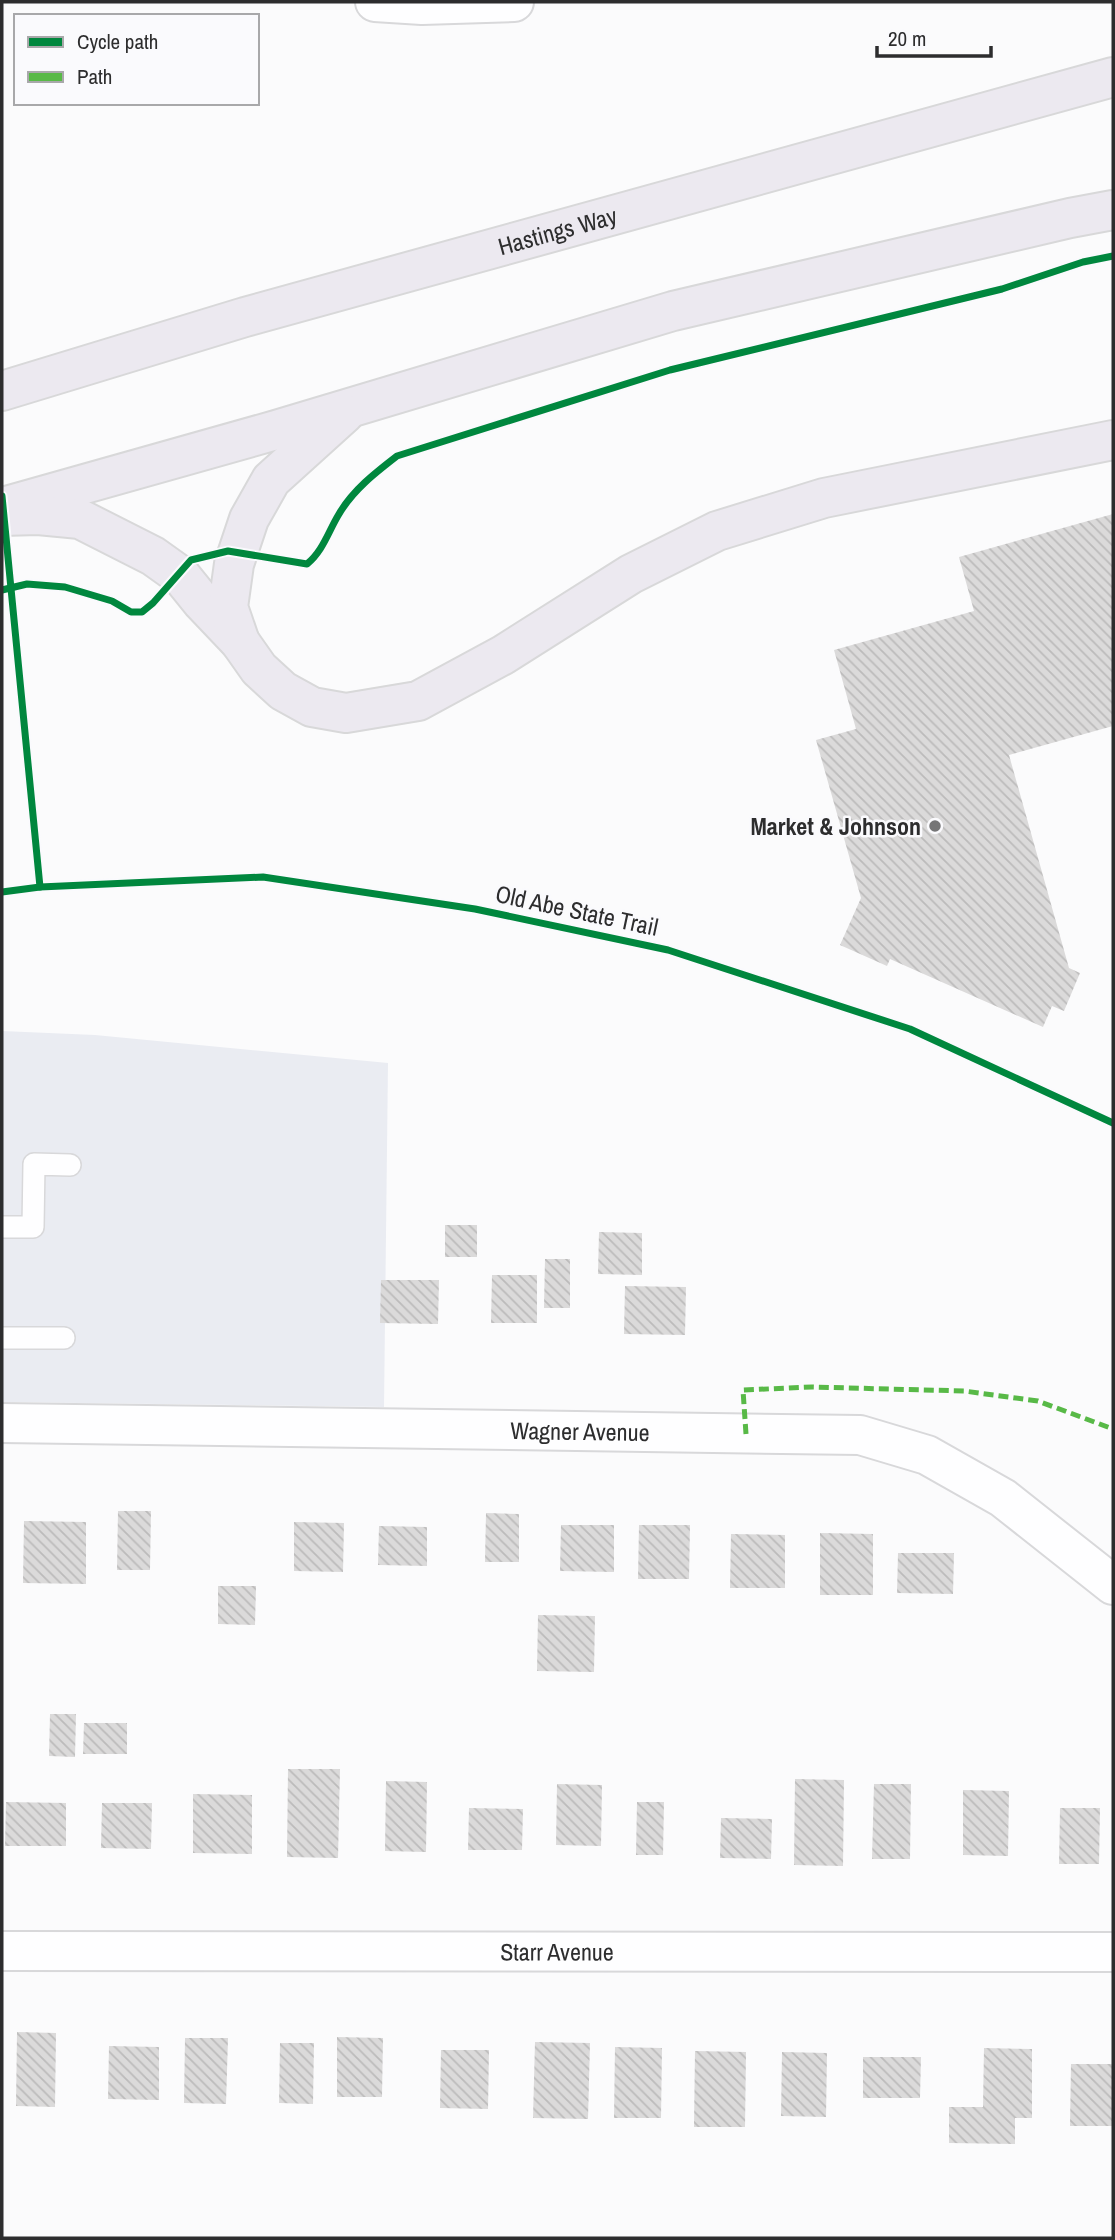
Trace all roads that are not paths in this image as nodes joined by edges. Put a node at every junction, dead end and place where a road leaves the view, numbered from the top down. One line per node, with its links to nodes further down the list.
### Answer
1 (375, 2): 2 (street)
2 (514, 2)
3 (1113, 77): 5 (main road, Hastings Way)
4 (1113, 210): 6 (main road)
5 (2, 391)
6 (351, 407): 8 (main road); 10 (main road)
7 (1113, 440): 10 (main road)
8 (2, 507)
9 (2, 516): 10 (main road)
10 (240, 642)
11 (70, 1165): 12 (lane)
12 (2, 1227)
13 (2, 1338): 14 (lane)
14 (64, 1338)
15 (2, 1423): 16 (street, Wagner Avenue)
16 (1113, 1585)
17 (2, 1951): 18 (street, Starr Avenue)
18 (1113, 1952)

